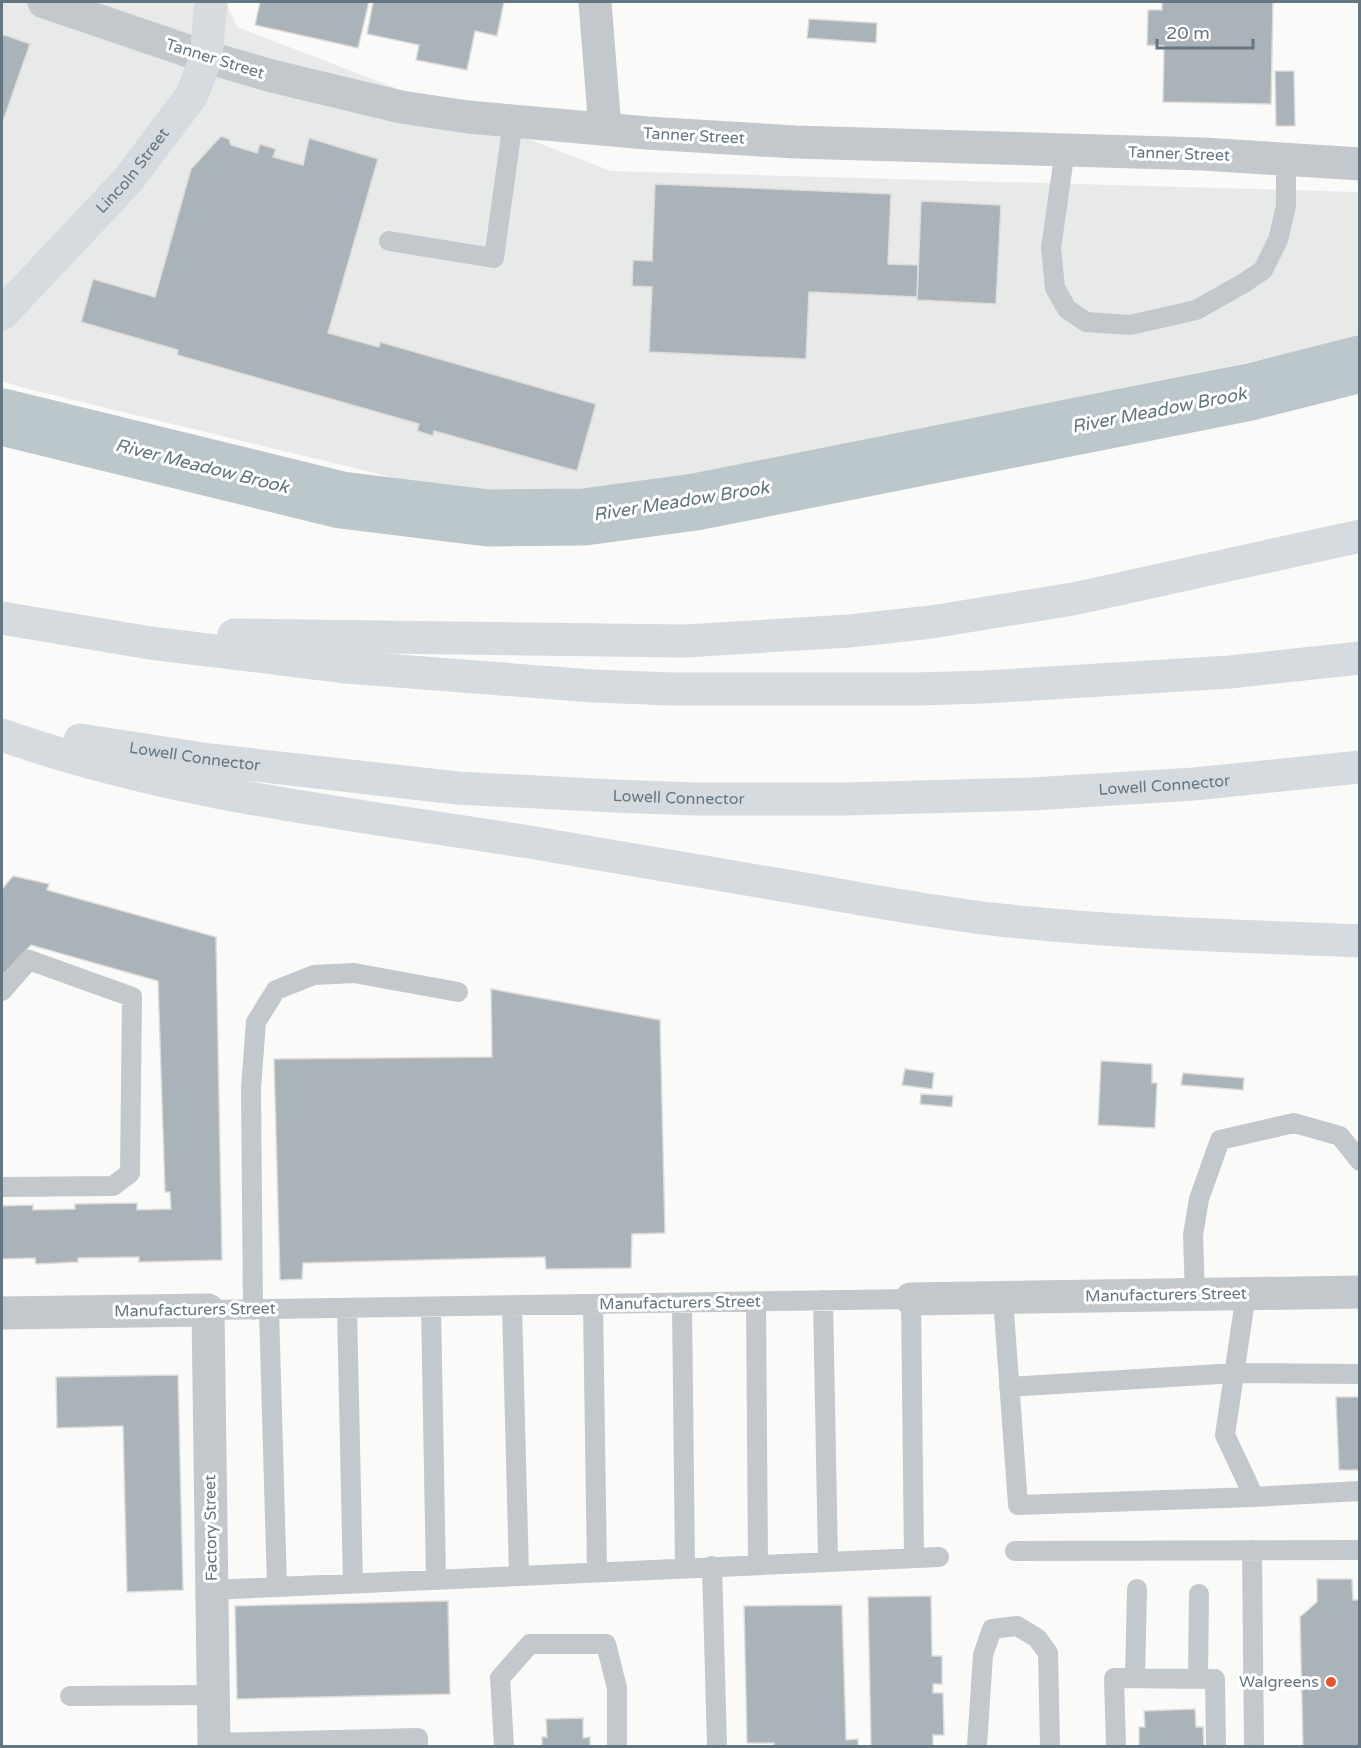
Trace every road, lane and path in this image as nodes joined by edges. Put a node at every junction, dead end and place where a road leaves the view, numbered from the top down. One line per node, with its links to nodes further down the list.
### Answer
1 (44, 2): 4 (street, Tanner Street)
2 (211, 2): 4 (main road, Lincoln Street)
3 (595, 2): 6 (street)
4 (206, 57): 5 (street, Tanner Street); 11 (main road, Lincoln Street)
5 (513, 121): 6 (street, Tanner Street); 10 (lane)
6 (606, 129): 7 (street, Tanner Street)
7 (1065, 150): 8 (street, Tanner Street); 8 (lane)
8 (1286, 159): 9 (street, Tanner Street)
9 (1359, 164)
10 (389, 241)
11 (3, 310)
12 (1359, 536): 14 (main road)
13 (2, 618): 14 (main road)
14 (84, 632): 15 (main road)
15 (1359, 658)
16 (2, 726): 18 (main road, Lowell Connector)
17 (2, 735): 19 (main road)
18 (1359, 767)
19 (1359, 941)
20 (2, 991): 23 (lane)
21 (458, 992): 37 (lane)
22 (1359, 1161): 26 (lane)
23 (2, 1187)
24 (1359, 1292): 25 (street, Manufacturers Street)
25 (1246, 1294): 26 (street, Manufacturers Street); 39 (lane)
26 (1195, 1295): 27 (street, Manufacturers Street)
27 (1003, 1298): 28 (street, Manufacturers Street); 41 (lane)
28 (911, 1299): 29 (lane, Manufacturers Street); 48 (lane)
29 (823, 1300): 30 (lane, Manufacturers Street); 49 (lane)
30 (756, 1301): 32 (lane, Manufacturers Street); 50 (lane)
31 (593, 1304): 32 (lane, Manufacturers Street); 33 (lane, Manufacturers Street); 53 (lane)
32 (682, 1304): 52 (lane)
33 (512, 1306): 34 (lane, Manufacturers Street); 54 (lane)
34 (430, 1307): 35 (lane, Manufacturers Street); 55 (lane)
35 (347, 1308): 37 (lane, Manufacturers Street); 56 (lane)
36 (208, 1310): 37 (lane, Manufacturers Street); 38 (street, Manufacturers Street); 59 (street, Factory Street)
37 (261, 1310): 57 (lane)
38 (2, 1313)
39 (1236, 1372): 40 (lane); 41 (lane); 43 (lane)
40 (1359, 1374)
41 (1009, 1387): 43 (lane)
42 (1359, 1491): 43 (lane)
43 (1254, 1497)
44 (1252, 1550): 45 (lane); 46 (lane); 75 (lane)
45 (1359, 1550)
46 (1015, 1551)
47 (939, 1557): 48 (lane)
48 (914, 1558): 49 (lane)
49 (828, 1561): 50 (lane)
50 (758, 1564): 51 (lane)
51 (712, 1566): 52 (lane); 70 (lane)
52 (686, 1567): 53 (lane)
53 (597, 1571): 54 (lane)
54 (519, 1575): 55 (lane)
55 (436, 1579): 56 (lane)
56 (354, 1583): 57 (lane)
57 (277, 1587): 59 (lane)
58 (1137, 1589): 61 (lane)
59 (212, 1590): 63 (street, Factory Street)
60 (1199, 1594): 62 (lane)
61 (1135, 1678): 62 (lane); 73 (lane)
62 (1198, 1678): 74 (lane)
63 (214, 1695): 64 (lane); 66 (street, Factory Street)
64 (70, 1696)
65 (280, 1744): 66 (lane); 67 (lane)
66 (214, 1745)
67 (418, 1746)
68 (504, 1746): 69 (lane)
69 (616, 1746)
70 (717, 1746)
71 (977, 1746): 72 (lane)
72 (1050, 1746)
73 (1116, 1746)
74 (1216, 1746)
75 (1254, 1746)

